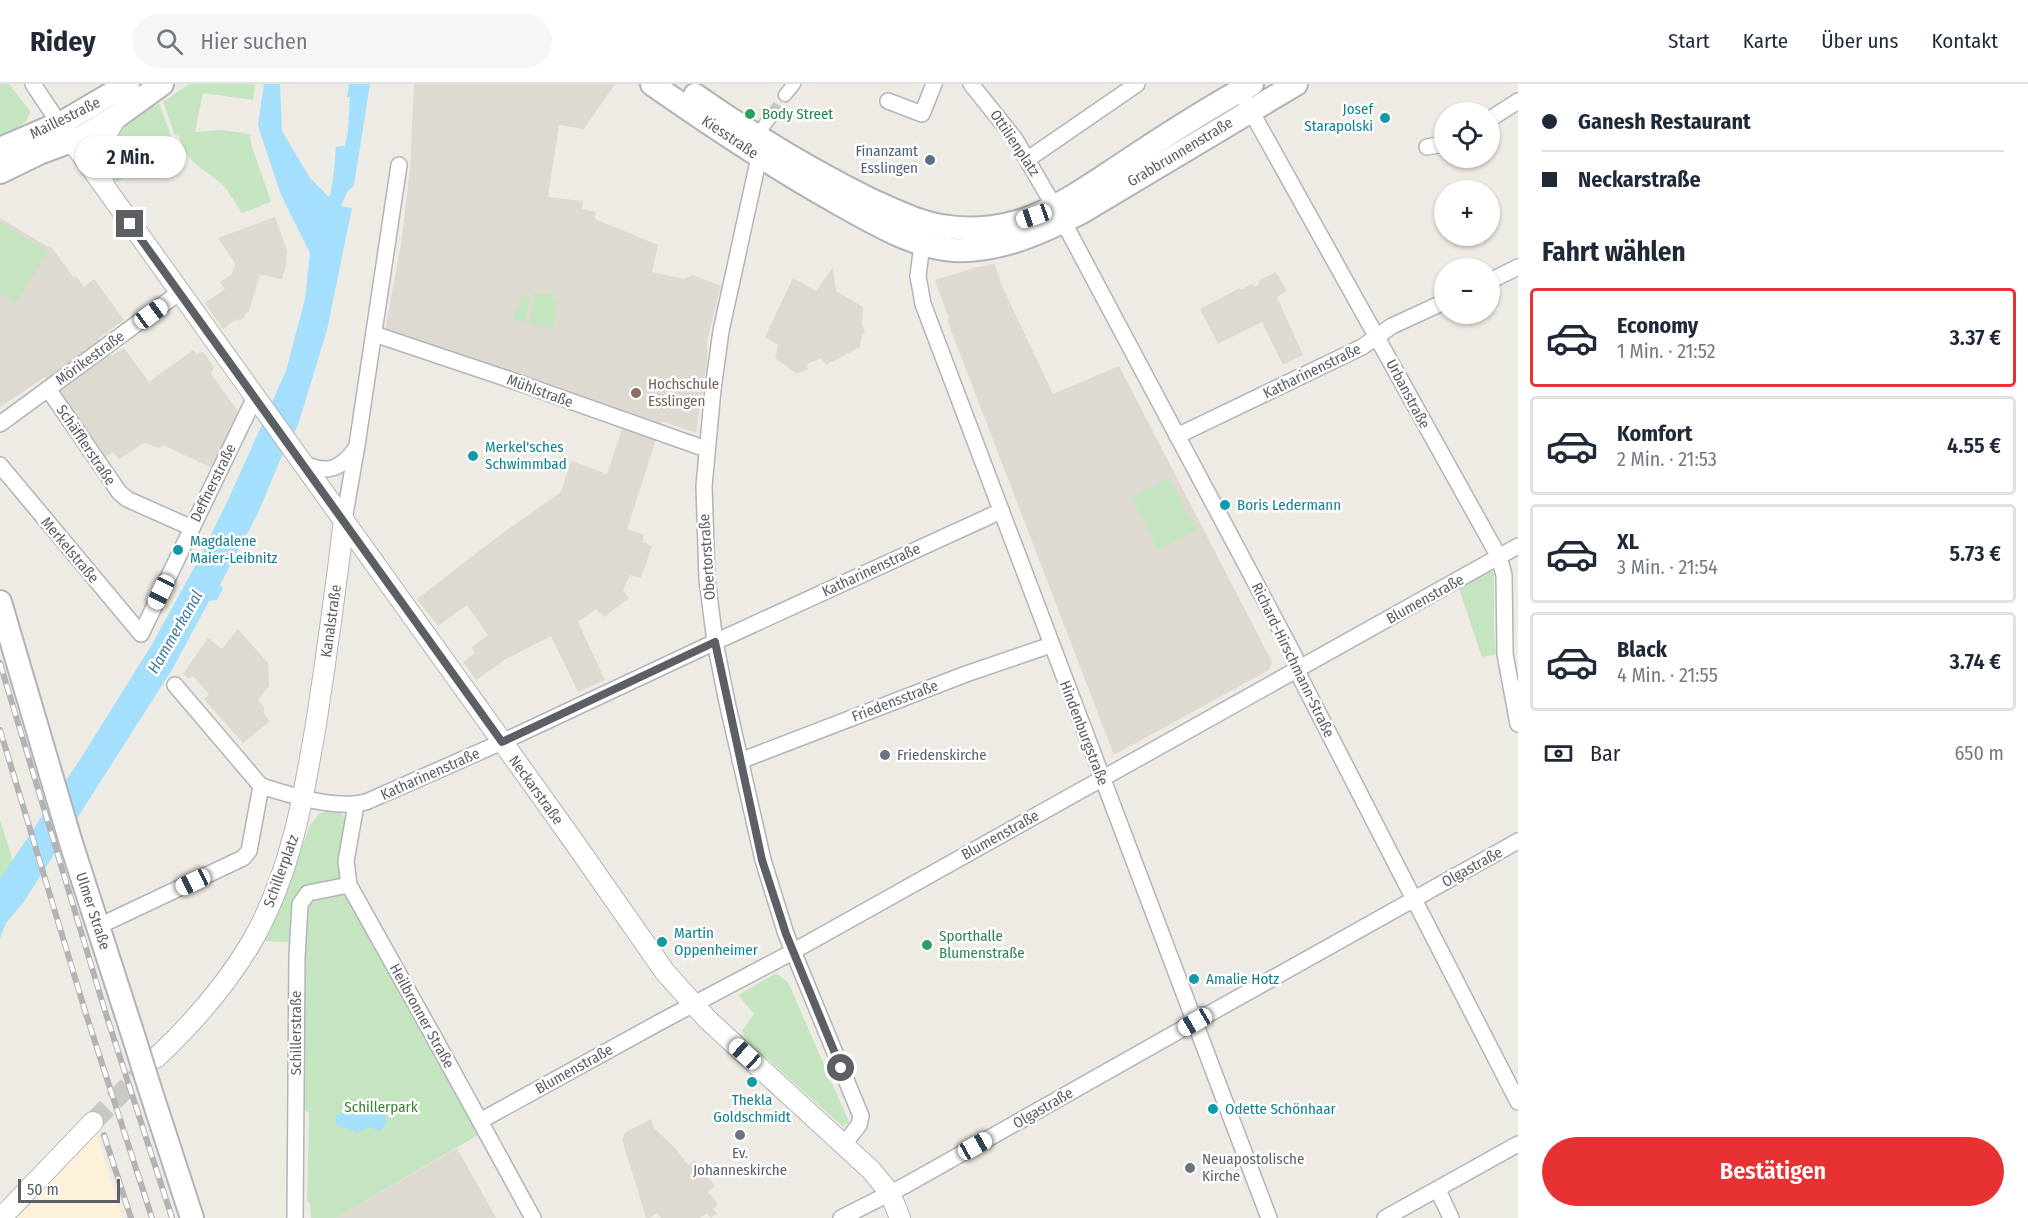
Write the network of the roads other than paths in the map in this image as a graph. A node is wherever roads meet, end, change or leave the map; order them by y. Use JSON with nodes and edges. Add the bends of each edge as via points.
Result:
{"nodes":[{"id":1,"x":33,"y":84,"type":"edge"},
{"id":2,"x":128,"y":84,"type":"edge"},
{"id":3,"x":162,"y":84,"type":"edge"},
{"id":4,"x":652,"y":84,"type":"edge"},
{"id":5,"x":679,"y":84,"type":"edge"},
{"id":6,"x":794,"y":84,"type":"edge"},
{"id":7,"x":934,"y":84,"type":"edge"},
{"id":8,"x":971,"y":84,"type":"edge"},
{"id":9,"x":1137,"y":84,"type":"edge"},
{"id":10,"x":1296,"y":84,"type":"edge"},
{"id":11,"x":1118,"y":89,"type":"edge"},
{"id":12,"x":1245,"y":92,"type":"edge"},
{"id":13,"x":785,"y":95,"type":"tunnel mouth"},
{"id":14,"x":888,"y":101,"type":"dead end"},
{"id":15,"x":1518,"y":101,"type":"edge"},
{"id":16,"x":1500,"y":113,"type":"edge"},
{"id":17,"x":119,"y":115,"type":"junction"},
{"id":18,"x":772,"y":115,"type":"tunnel mouth"},
{"id":19,"x":65,"y":132,"type":"junction"},
{"id":20,"x":758,"y":146,"type":"junction"},
{"id":21,"x":1434,"y":146,"type":"edge"},
{"id":22,"x":1427,"y":147,"type":"dead end"},
{"id":23,"x":0,"y":149,"type":"edge"},
{"id":24,"x":1028,"y":159,"type":"junction"},
{"id":25,"x":399,"y":165,"type":"dead end"},
{"id":26,"x":0,"y":172,"type":"edge"},
{"id":27,"x":106,"y":190,"type":"junction"},
{"id":28,"x":1063,"y":208,"type":"junction"},
{"id":29,"x":903,"y":214,"type":"junction"},
{"id":30,"x":947,"y":227,"type":"junction"},
{"id":31,"x":922,"y":244,"type":"junction"},
{"id":32,"x":1518,"y":267,"type":"edge"},
{"id":33,"x":1500,"y":276,"type":"edge"},
{"id":34,"x":180,"y":292,"type":"junction"},
{"id":35,"x":1434,"y":307,"type":"edge"},
{"id":36,"x":374,"y":334,"type":"junction"},
{"id":37,"x":1377,"y":336,"type":"junction"},
{"id":38,"x":48,"y":388,"type":"junction"},
{"id":39,"x":256,"y":399,"type":"junction"},
{"id":40,"x":0,"y":424,"type":"edge"},
{"id":41,"x":1177,"y":436,"type":"junction"},
{"id":42,"x":357,"y":445,"type":"junction"},
{"id":43,"x":706,"y":449,"type":"junction"},
{"id":44,"x":297,"y":456,"type":"junction"},
{"id":45,"x":0,"y":465,"type":"edge"},
{"id":46,"x":1000,"y":511,"type":"junction"},
{"id":47,"x":344,"y":520,"type":"junction"},
{"id":48,"x":192,"y":528,"type":"junction"},
{"id":49,"x":1518,"y":546,"type":"edge"},
{"id":50,"x":1499,"y":557,"type":"junction"},
{"id":51,"x":0,"y":602,"type":"edge"},
{"id":52,"x":141,"y":634,"type":"joint"},
{"id":53,"x":715,"y":642,"type":"junction"},
{"id":54,"x":1051,"y":645,"type":"junction"},
{"id":55,"x":1297,"y":670,"type":"junction"},
{"id":56,"x":175,"y":685,"type":"dead end"},
{"id":57,"x":1518,"y":724,"type":"edge"},
{"id":58,"x":502,"y":742,"type":"junction"},
{"id":59,"x":740,"y":761,"type":"junction"},
{"id":60,"x":1102,"y":779,"type":"junction"},
{"id":61,"x":261,"y":786,"type":"junction"},
{"id":62,"x":304,"y":798,"type":"junction"},
{"id":63,"x":356,"y":805,"type":"junction"},
{"id":64,"x":1518,"y":841,"type":"edge"},
{"id":65,"x":349,"y":885,"type":"junction"},
{"id":66,"x":1413,"y":899,"type":"junction"},
{"id":67,"x":99,"y":926,"type":"junction"},
{"id":68,"x":794,"y":952,"type":"junction"},
{"id":69,"x":694,"y":1006,"type":"junction"},
{"id":70,"x":1197,"y":1016,"type":"junction"},
{"id":71,"x":1180,"y":1031,"type":"junction"},
{"id":72,"x":1201,"y":1038,"type":"junction"},
{"id":73,"x":156,"y":1058,"type":"tunnel mouth"},
{"id":74,"x":1518,"y":1102,"type":"edge"},
{"id":75,"x":480,"y":1121,"type":"junction"},
{"id":76,"x":93,"y":1122,"type":"tunnel mouth"},
{"id":77,"x":844,"y":1144,"type":"junction"},
{"id":78,"x":1518,"y":1144,"type":"edge"},
{"id":79,"x":1438,"y":1190,"type":"junction"},
{"id":80,"x":890,"y":1193,"type":"junction"},
{"id":81,"x":3,"y":1211,"type":"edge"},
{"id":82,"x":192,"y":1218,"type":"edge"},
{"id":83,"x":295,"y":1218,"type":"edge"},
{"id":84,"x":532,"y":1218,"type":"edge"},
{"id":85,"x":841,"y":1218,"type":"edge"},
{"id":86,"x":900,"y":1218,"type":"edge"},
{"id":87,"x":1269,"y":1218,"type":"edge"},
{"id":88,"x":1385,"y":1218,"type":"edge"},
{"id":89,"x":1451,"y":1218,"type":"edge"}],
"edges":[{"from":1,"to":19,"type":"street","name":"Neckarstraße"},
{"from":2,"to":19,"type":"main road","name":"Maillestraße"},
{"from":3,"to":17,"type":"main road","name":"Maillestraße"},
{"from":4,"to":20,"type":"main road","name":"Kiesstraße"},
{"from":5,"to":20,"type":"main road","name":"Kiesstraße"},
{"from":6,"to":13,"type":"street"},
{"from":7,"to":14,"type":"street","via":[[922,114]]},
{"from":8,"to":24,"type":"street","name":"Ottilienplatz"},
{"from":9,"to":11,"type":"street"},
{"from":10,"to":12,"type":"main road","name":"Grabbrunnenstraße"},
{"from":11,"to":24,"type":"street"},
{"from":12,"to":28,"type":"main road","name":"Grabbrunnenstraße"},
{"from":12,"to":37,"type":"street","name":"Urbanstraße"},
{"from":15,"to":16,"type":"street"},
{"from":17,"to":19,"type":"main road","name":"Maillestraße"},
{"from":17,"to":27,"type":"street","via":[[102,146],[100,165]]},
{"from":18,"to":20,"type":"street"},
{"from":19,"to":23,"type":"main road","name":"Maillestraße","via":[[36,132]]},
{"from":19,"to":26,"type":"main road","name":"Maillestraße","via":[[39,153]]},
{"from":19,"to":27,"type":"street","name":"Neckarstraße"},
{"from":20,"to":29,"type":"main road","name":"Kiesstraße","via":[[795,159]]},
{"from":20,"to":31,"type":"main road","name":"Kiesstraße","via":[[810,187]]},
{"from":20,"to":43,"type":"street","name":"Obertorstraße","via":[[721,330]]},
{"from":21,"to":22,"type":"street"},
{"from":24,"to":28,"type":"street","name":"Ottilienplatz"},
{"from":25,"to":36,"type":"street","name":"Kanalstraße"},
{"from":27,"to":34,"type":"street","name":"Neckarstraße"},
{"from":28,"to":30,"type":"main road","name":"Kiesstraße","via":[[990,227]]},
{"from":28,"to":31,"type":"main road","name":"Kiesstraße","via":[[1024,238],[985,248],[951,250]]},
{"from":28,"to":41,"type":"street","name":"Richard-Hirschmann-Straße"},
{"from":29,"to":30,"type":"main road","name":"Kiesstraße"},
{"from":29,"to":31,"type":"main road","via":[[916,226]]},
{"from":30,"to":31,"type":"main road","via":[[930,233]]},
{"from":31,"to":46,"type":"street","name":"Hindenburgstraße","via":[[918,276],[923,304]]},
{"from":32,"to":33,"type":"street"},
{"from":34,"to":38,"type":"street","name":"Mörikestraße"},
{"from":34,"to":39,"type":"street","name":"Neckarstraße"},
{"from":35,"to":37,"type":"street","name":"Katharinenstraße"},
{"from":36,"to":42,"type":"street","name":"Kanalstraße"},
{"from":36,"to":43,"type":"street","name":"Mühlstraße"},
{"from":37,"to":41,"type":"street","name":"Katharinenstraße","via":[[1362,347]]},
{"from":37,"to":50,"type":"street","name":"Urbanstraße"},
{"from":38,"to":40,"type":"street","name":"Mörikestraße"},
{"from":38,"to":48,"type":"street","name":"Schäfflerstraße","via":[[119,492]]},
{"from":39,"to":44,"type":"street","name":"Neckarstraße"},
{"from":39,"to":48,"type":"street","name":"Deffnerstraße"},
{"from":41,"to":55,"type":"street","name":"Richard-Hirschmann-Straße","via":[[1295,657]]},
{"from":42,"to":44,"type":"street","via":[[350,457],[335,468],[320,469]]},
{"from":42,"to":47,"type":"street","name":"Kanalstraße"},
{"from":43,"to":53,"type":"street","name":"Obertorstraße","via":[[706,579]]},
{"from":44,"to":47,"type":"street","name":"Neckarstraße"},
{"from":45,"to":52,"type":"street","name":"Merkelstraße"},
{"from":46,"to":53,"type":"street","name":"Katharinenstraße"},
{"from":46,"to":54,"type":"street","name":"Hindenburgstraße"},
{"from":47,"to":58,"type":"street","name":"Neckarstraße"},
{"from":47,"to":62,"type":"street","name":"Kanalstraße"},
{"from":48,"to":52,"type":"street","name":"Deffnerstraße"},
{"from":49,"to":50,"type":"street","name":"Blumenstraße"},
{"from":50,"to":55,"type":"street","name":"Blumenstraße"},
{"from":50,"to":57,"type":"street","name":"Urbanstraße","via":[[1504,575],[1505,654]]},
{"from":51,"to":67,"type":"main road","name":"Ulmer Straße"},
{"from":53,"to":58,"type":"street","name":"Katharinenstraße"},
{"from":53,"to":59,"type":"street","name":"Obertorstraße"},
{"from":54,"to":59,"type":"street","name":"Friedensstraße"},
{"from":54,"to":60,"type":"street","name":"Hindenburgstraße"},
{"from":55,"to":60,"type":"street","name":"Blumenstraße"},
{"from":55,"to":66,"type":"street","name":"Richard-Hirschmann-Straße"},
{"from":56,"to":61,"type":"street"},
{"from":58,"to":63,"type":"street","name":"Katharinenstraße"},
{"from":58,"to":69,"type":"street","name":"Neckarstraße","via":[[665,972]]},
{"from":59,"to":68,"type":"street","name":"Obertorstraße","via":[[762,860]]},
{"from":60,"to":68,"type":"street","name":"Blumenstraße"},
{"from":60,"to":70,"type":"street","name":"Hindenburgstraße"},
{"from":61,"to":62,"type":"street","name":"Katharinenstraße"},
{"from":61,"to":67,"type":"street","via":[[249,851],[243,858]]},
{"from":62,"to":63,"type":"street","name":"Katharinenstraße"},
{"from":62,"to":73,"type":"street","name":"Schillerplatz","via":[[279,882],[251,942],[218,989]]},
{"from":63,"to":65,"type":"street","name":"Heilbronner Straße","via":[[346,861]]},
{"from":64,"to":66,"type":"street","name":"Olgastraße"},
{"from":65,"to":75,"type":"street","name":"Heilbronner Straße"},
{"from":65,"to":83,"type":"street","name":"Schillerstraße","via":[[315,890],[300,904]]},
{"from":66,"to":70,"type":"street","name":"Olgastraße"},
{"from":66,"to":74,"type":"street","name":"Richard-Hirschmann-Straße"},
{"from":67,"to":82,"type":"main road","name":"Ulmer Straße","bridge":true},
{"from":68,"to":69,"type":"street","name":"Blumenstraße"},
{"from":68,"to":77,"type":"street","name":"Obertorstraße","via":[[861,1116]]},
{"from":69,"to":75,"type":"street","name":"Blumenstraße"},
{"from":69,"to":77,"type":"street","name":"Neckarstraße"},
{"from":70,"to":71,"type":"street","name":"Olgastraße"},
{"from":70,"to":72,"type":"street","name":"Hindenburgstraße"},
{"from":71,"to":72,"type":"street","via":[[1193,1030]]},
{"from":71,"to":80,"type":"street","name":"Olgastraße"},
{"from":72,"to":87,"type":"street","name":"Hindenburgstraße"},
{"from":75,"to":84,"type":"street","name":"Heilbronner Straße"},
{"from":76,"to":81,"type":"street"},
{"from":77,"to":80,"type":"street","name":"Neckarstraße"},
{"from":78,"to":79,"type":"street"},
{"from":79,"to":88,"type":"street"},
{"from":79,"to":89,"type":"street"},
{"from":80,"to":85,"type":"street","name":"Olgastraße"},
{"from":80,"to":86,"type":"street","name":"Neckarstraße"}]}
